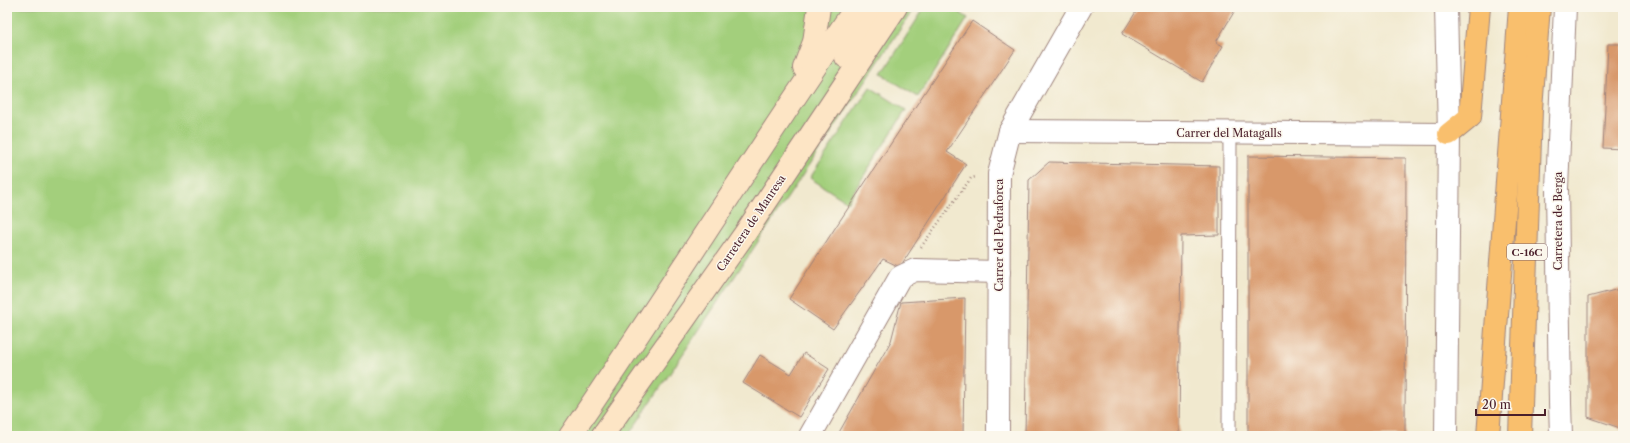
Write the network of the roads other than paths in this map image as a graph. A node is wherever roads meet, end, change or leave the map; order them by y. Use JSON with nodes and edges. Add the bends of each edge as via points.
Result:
{"nodes":[{"id":1,"x":819,"y":7,"type":"edge"},
{"id":2,"x":856,"y":7,"type":"edge"},
{"id":3,"x":876,"y":7,"type":"edge"},
{"id":4,"x":896,"y":7,"type":"edge"},
{"id":5,"x":1081,"y":7,"type":"edge"},
{"id":6,"x":1446,"y":7,"type":"edge"},
{"id":7,"x":1479,"y":7,"type":"edge"},
{"id":8,"x":1505,"y":7,"type":"edge"},
{"id":9,"x":1520,"y":7,"type":"edge"},
{"id":10,"x":1539,"y":7,"type":"edge"},
{"id":11,"x":1565,"y":7,"type":"edge"},
{"id":12,"x":790,"y":103,"type":"junction"},
{"id":13,"x":1010,"y":131,"type":"junction"},
{"id":14,"x":1230,"y":133,"type":"junction"},
{"id":15,"x":1449,"y":134,"type":"junction"},
{"id":16,"x":786,"y":171,"type":"junction"},
{"id":17,"x":1505,"y":209,"type":"junction"},
{"id":18,"x":1000,"y":272,"type":"junction"},
{"id":19,"x":1522,"y":395,"type":"junction"},
{"id":20,"x":570,"y":436,"type":"edge"},
{"id":21,"x":602,"y":436,"type":"edge"},
{"id":22,"x":810,"y":436,"type":"edge"},
{"id":23,"x":998,"y":436,"type":"edge"},
{"id":24,"x":1229,"y":436,"type":"edge"},
{"id":25,"x":1446,"y":436,"type":"edge"},
{"id":26,"x":1488,"y":436,"type":"edge"},
{"id":27,"x":1520,"y":436,"type":"edge"},
{"id":28,"x":1527,"y":436,"type":"edge"},
{"id":29,"x":1561,"y":436,"type":"edge"}],
"edges":[{"from":1,"to":12,"type":"main road","via":[[814,42]]},
{"from":2,"to":12,"type":"main road"},
{"from":3,"to":16,"type":"main road","via":[[812,114]]},
{"from":4,"to":16,"type":"main road","name":"Carretera de Manresa"},
{"from":5,"to":13,"type":"street","name":"Carrer del Pedraforca"},
{"from":6,"to":15,"type":"street"},
{"from":7,"to":15,"type":"main road","via":[[1470,117]]},
{"from":8,"to":17,"type":"main road","via":[[1499,101]]},
{"from":9,"to":17,"type":"main road","number":"C-16C"},
{"from":10,"to":19,"type":"main road","number":"C-16C","via":[[1532,109]]},
{"from":11,"to":29,"type":"street","name":"Carretera de Berga","via":[[1557,188]]},
{"from":12,"to":20,"type":"main road"},
{"from":13,"to":14,"type":"street","name":"Carrer del Matagalls"},
{"from":13,"to":18,"type":"street","name":"Carrer del Pedraforca","via":[[999,174]]},
{"from":14,"to":15,"type":"street","name":"Carrer del Matagalls"},
{"from":14,"to":24,"type":"lane"},
{"from":15,"to":25,"type":"street"},
{"from":16,"to":21,"type":"main road","name":"Carretera de Manresa"},
{"from":17,"to":26,"type":"main road","number":"C-16C"},
{"from":18,"to":22,"type":"street","via":[[914,270],[900,277]]},
{"from":18,"to":23,"type":"street","name":"Carrer del Pedraforca"},
{"from":19,"to":27,"type":"main road","number":"C-16C"},
{"from":19,"to":28,"type":"main road"}]}
